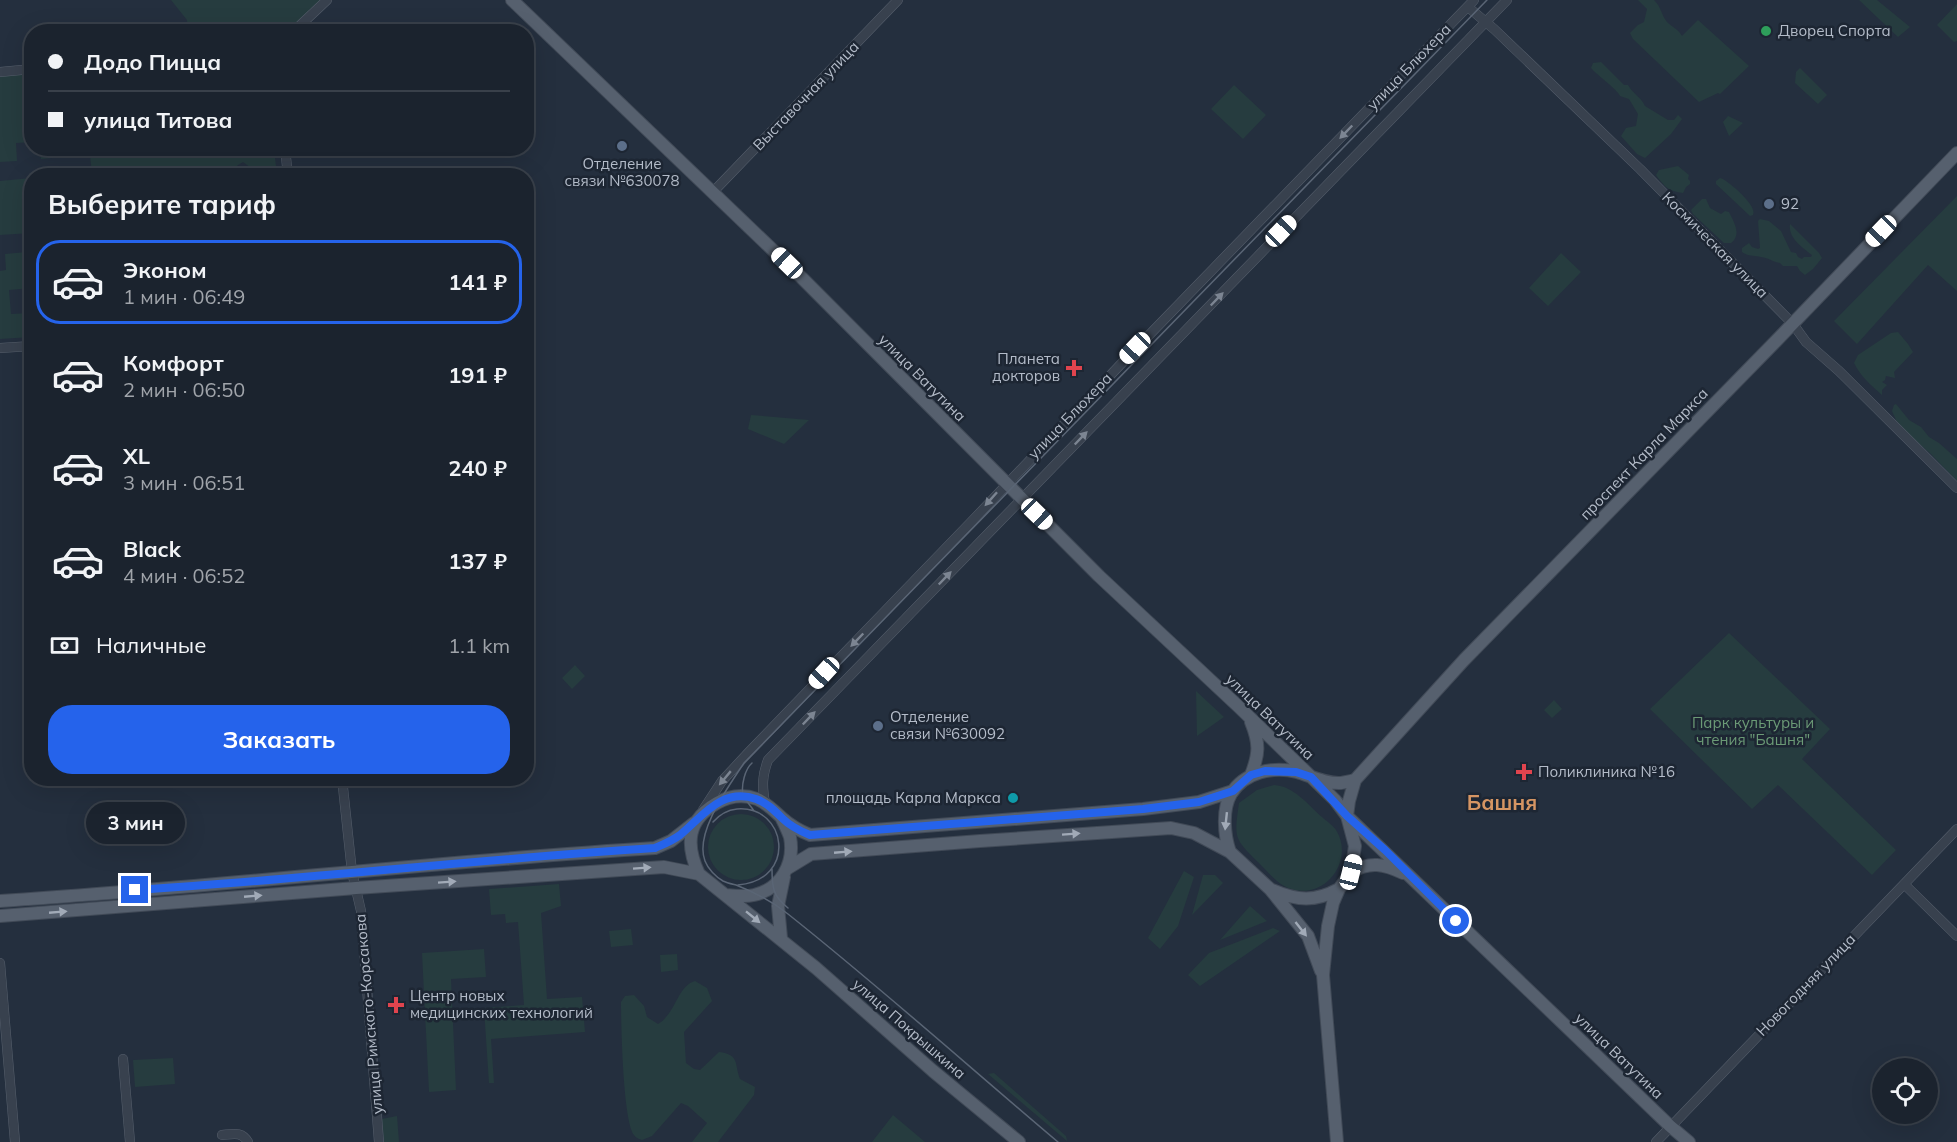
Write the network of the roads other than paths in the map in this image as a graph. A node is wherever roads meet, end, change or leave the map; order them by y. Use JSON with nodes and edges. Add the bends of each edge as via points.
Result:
{"nodes":[{"id":1,"x":327,"y":0,"type":"edge"},
{"id":2,"x":512,"y":0,"type":"edge"},
{"id":3,"x":898,"y":0,"type":"edge"},
{"id":4,"x":1507,"y":0,"type":"edge"},
{"id":5,"x":1471,"y":4,"type":"edge"},
{"id":6,"x":1486,"y":22,"type":"junction"},
{"id":7,"x":302,"y":24,"type":"edge"},
{"id":8,"x":24,"y":70,"type":"edge"},
{"id":9,"x":0,"y":72,"type":"edge"},
{"id":10,"x":1957,"y":153,"type":"edge"},
{"id":11,"x":713,"y":192,"type":"junction"},
{"id":12,"x":1793,"y":324,"type":"junction"},
{"id":13,"x":24,"y":346,"type":"edge"},
{"id":14,"x":0,"y":348,"type":"edge"},
{"id":15,"x":1006,"y":484,"type":"junction"},
{"id":16,"x":1957,"y":489,"type":"edge"},
{"id":17,"x":1022,"y":499,"type":"junction"},
{"id":18,"x":1246,"y":713,"type":"junction"},
{"id":19,"x":1251,"y":775,"type":"junction"},
{"id":20,"x":1311,"y":777,"type":"junction"},
{"id":21,"x":1355,"y":780,"type":"junction"},
{"id":22,"x":343,"y":786,"type":"edge"},
{"id":23,"x":1233,"y":791,"type":"junction"},
{"id":24,"x":765,"y":803,"type":"junction"},
{"id":25,"x":1347,"y":816,"type":"junction"},
{"id":26,"x":698,"y":818,"type":"junction"},
{"id":27,"x":782,"y":818,"type":"junction"},
{"id":28,"x":1957,"y":829,"type":"edge"},
{"id":29,"x":1230,"y":852,"type":"junction"},
{"id":30,"x":352,"y":872,"type":"junction"},
{"id":31,"x":786,"y":872,"type":"junction"},
{"id":32,"x":1351,"y":872,"type":"junction"},
{"id":33,"x":699,"y":874,"type":"junction"},
{"id":34,"x":1411,"y":877,"type":"junction"},
{"id":35,"x":1904,"y":884,"type":"junction"},
{"id":36,"x":356,"y":888,"type":"junction"},
{"id":37,"x":1339,"y":888,"type":"junction"},
{"id":38,"x":1270,"y":889,"type":"junction"},
{"id":39,"x":726,"y":895,"type":"junction"},
{"id":40,"x":0,"y":901,"type":"edge"},
{"id":41,"x":0,"y":916,"type":"edge"},
{"id":42,"x":1957,"y":936,"type":"edge"},
{"id":43,"x":780,"y":938,"type":"junction"},
{"id":44,"x":0,"y":963,"type":"edge"},
{"id":45,"x":1323,"y":975,"type":"junction"},
{"id":46,"x":123,"y":1059,"type":"dead end"},
{"id":47,"x":1670,"y":1126,"type":"junction"},
{"id":48,"x":222,"y":1135,"type":"dead end"},
{"id":49,"x":15,"y":1142,"type":"edge"},
{"id":50,"x":130,"y":1142,"type":"edge"},
{"id":51,"x":248,"y":1142,"type":"edge"},
{"id":52,"x":380,"y":1142,"type":"edge"},
{"id":53,"x":1018,"y":1142,"type":"edge"},
{"id":54,"x":1337,"y":1142,"type":"edge"},
{"id":55,"x":1656,"y":1142,"type":"edge"},
{"id":56,"x":1689,"y":1142,"type":"edge"}],
"edges":[{"from":1,"to":7,"type":"street"},
{"from":2,"to":11,"type":"main road","name":"улица Ватутина"},
{"from":3,"to":11,"type":"street","name":"Выставочная улица"},
{"from":4,"to":6,"type":"street","name":"улица Блюхера"},
{"from":5,"to":6,"type":"street","name":"Космическая улица"},
{"from":5,"to":15,"type":"street","name":"улица Блюхера","one_way":true},
{"from":6,"to":12,"type":"street","name":"Космическая улица","via":[[1640,169]]},
{"from":17,"to":6,"type":"street","name":"улица Блюхера","one_way":true},
{"from":8,"to":9,"type":"street"},
{"from":10,"to":12,"type":"main road","name":"проспект Карла Маркса"},
{"from":11,"to":15,"type":"main road","name":"улица Ватутина"},
{"from":12,"to":16,"type":"street","name":"Космическая улица","via":[[1806,342]]},
{"from":12,"to":21,"type":"main road","name":"проспект Карла Маркса","via":[[1464,660]]},
{"from":13,"to":14,"type":"street"},
{"from":15,"to":17,"type":"main road","name":"улица Ватутина"},
{"from":15,"to":26,"type":"street","name":"улица Блюхера","one_way":true,"via":[[722,781]]},
{"from":17,"to":18,"type":"main road","name":"улица Ватутина"},
{"from":24,"to":17,"type":"street","name":"улица Блюхера","one_way":true,"via":[[762,786],[768,760]]},
{"from":18,"to":19,"type":"main road","via":[[1258,744]]},
{"from":18,"to":20,"type":"main road","name":"улица Ватутина"},
{"from":19,"to":20,"type":"main road","via":[[1280,770]]},
{"from":19,"to":23,"type":"main road"},
{"from":20,"to":21,"type":"main road","via":[[1341,783]]},
{"from":20,"to":25,"type":"main road"},
{"from":21,"to":25,"type":"main road"},
{"from":22,"to":30,"type":"street","name":"улица Римского-Корсакова"},
{"from":23,"to":27,"type":"main road","via":[[1199,802],[1143,809],[810,835]]},
{"from":23,"to":29,"type":"main road","one_way":true,"via":[[1227,801],[1224,828]]},
{"from":24,"to":26,"type":"main road","via":[[732,797]]},
{"from":24,"to":27,"type":"main road"},
{"from":25,"to":32,"type":"main road","via":[[1355,846]]},
{"from":25,"to":34,"type":"main road","name":"улица Ватутина"},
{"from":26,"to":30,"type":"main road","via":[[671,841],[655,848]]},
{"from":26,"to":33,"type":"main road","via":[[692,831],[691,852]]},
{"from":27,"to":31,"type":"main road","via":[[790,837]]},
{"from":28,"to":35,"type":"street","name":"Новогодняя улица"},
{"from":31,"to":29,"type":"main road","one_way":true,"via":[[812,854],[1171,828],[1194,833]]},
{"from":29,"to":38,"type":"main road"},
{"from":30,"to":36,"type":"street","name":"улица Римского-Корсакова"},
{"from":30,"to":40,"type":"main road"},
{"from":31,"to":39,"type":"main road","via":[[756,895]]},
{"from":31,"to":43,"type":"main road","via":[[778,906]]},
{"from":32,"to":34,"type":"main road","via":[[1379,864]]},
{"from":32,"to":37,"type":"main road"},
{"from":36,"to":33,"type":"main road","one_way":true,"via":[[664,867]]},
{"from":33,"to":39,"type":"main road"},
{"from":34,"to":47,"type":"main road","name":"улица Ватутина"},
{"from":35,"to":42,"type":"street"},
{"from":35,"to":47,"type":"street","name":"Новогодняя улица"},
{"from":41,"to":36,"type":"main road","one_way":true},
{"from":36,"to":52,"type":"street","name":"улица Римского-Корсакова","via":[[362,911]]},
{"from":37,"to":38,"type":"main road","via":[[1316,899],[1288,897]]},
{"from":37,"to":45,"type":"main road","via":[[1328,926]]},
{"from":38,"to":45,"type":"main road","one_way":true,"via":[[1308,936]]},
{"from":39,"to":43,"type":"main road","name":"улица Покрышкина","one_way":true},
{"from":43,"to":53,"type":"main road","name":"улица Покрышкина"},
{"from":44,"to":49,"type":"street"},
{"from":45,"to":54,"type":"main road"},
{"from":46,"to":50,"type":"street"},
{"from":47,"to":55,"type":"street","name":"Новогодняя улица"},
{"from":47,"to":56,"type":"main road","name":"улица Ватутина"},
{"from":48,"to":51,"type":"street","via":[[242,1134]]}]}
